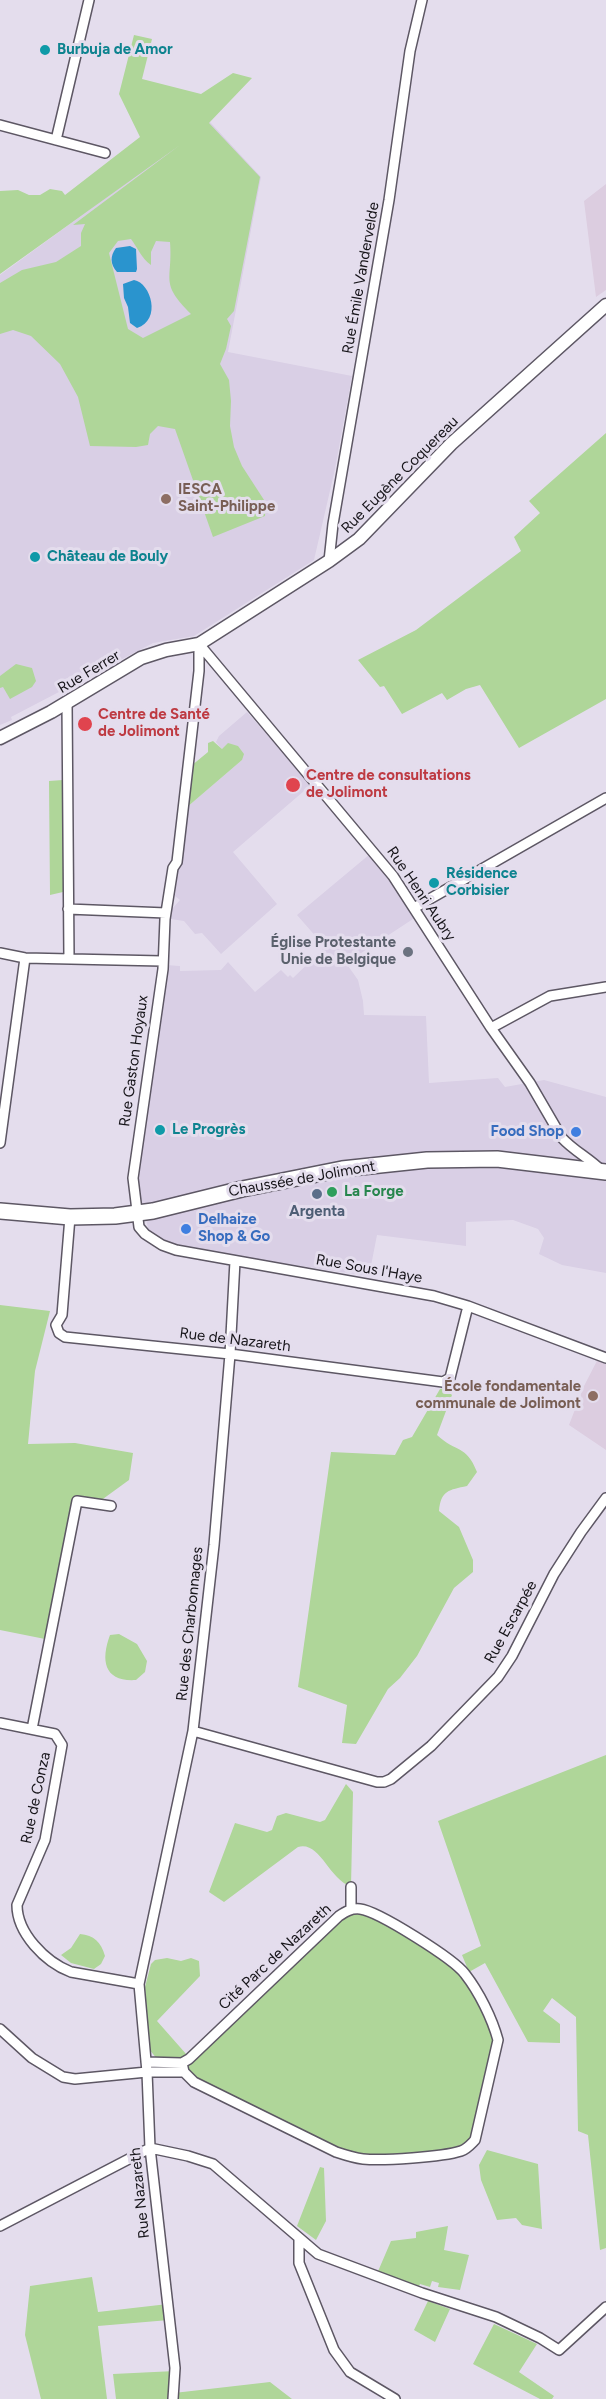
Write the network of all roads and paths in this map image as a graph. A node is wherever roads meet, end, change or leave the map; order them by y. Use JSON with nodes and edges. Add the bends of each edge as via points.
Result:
{"nodes":[{"id":1,"x":89,"y":0,"type":"edge"},
{"id":2,"x":423,"y":0,"type":"edge"},
{"id":3,"x":0,"y":125,"type":"edge"},
{"id":4,"x":56,"y":140,"type":"junction"},
{"id":5,"x":105,"y":153,"type":"dead end"},
{"id":6,"x":606,"y":305,"type":"edge"},
{"id":7,"x":328,"y":561,"type":"junction"},
{"id":8,"x":198,"y":644,"type":"junction"},
{"id":9,"x":67,"y":703,"type":"junction"},
{"id":10,"x":0,"y":738,"type":"edge"},
{"id":11,"x":606,"y":798,"type":"edge"},
{"id":12,"x":414,"y":908,"type":"junction"},
{"id":13,"x":68,"y":909,"type":"junction"},
{"id":14,"x":166,"y":913,"type":"junction"},
{"id":15,"x":0,"y":953,"type":"edge"},
{"id":16,"x":25,"y":958,"type":"junction"},
{"id":17,"x":69,"y":959,"type":"junction"},
{"id":18,"x":162,"y":961,"type":"junction"},
{"id":19,"x":606,"y":987,"type":"edge"},
{"id":20,"x":491,"y":1028,"type":"junction"},
{"id":21,"x":0,"y":1143,"type":"edge"},
{"id":22,"x":604,"y":1171,"type":"edge"},
{"id":23,"x":0,"y":1211,"type":"edge"},
{"id":24,"x":136,"y":1213,"type":"junction"},
{"id":25,"x":70,"y":1217,"type":"junction"},
{"id":26,"x":235,"y":1261,"type":"junction"},
{"id":27,"x":468,"y":1306,"type":"junction"},
{"id":28,"x":230,"y":1354,"type":"junction"},
{"id":29,"x":606,"y":1358,"type":"edge"},
{"id":30,"x":606,"y":1498,"type":"edge"},
{"id":31,"x":66,"y":1499,"type":"dead end"},
{"id":32,"x":77,"y":1501,"type":"junction"},
{"id":33,"x":111,"y":1506,"type":"dead end"},
{"id":34,"x":0,"y":1724,"type":"edge"},
{"id":35,"x":32,"y":1729,"type":"junction"},
{"id":36,"x":193,"y":1731,"type":"junction"},
{"id":37,"x":351,"y":1887,"type":"dead end"},
{"id":38,"x":351,"y":1909,"type":"junction"},
{"id":39,"x":139,"y":1984,"type":"junction"},
{"id":40,"x":0,"y":2029,"type":"edge"},
{"id":41,"x":147,"y":2067,"type":"junction"},
{"id":42,"x":183,"y":2067,"type":"junction"},
{"id":43,"x":150,"y":2148,"type":"junction"},
{"id":44,"x":0,"y":2226,"type":"edge"},
{"id":45,"x":299,"y":2240,"type":"junction"},
{"id":46,"x":606,"y":2307,"type":"edge"},
{"id":47,"x":173,"y":2399,"type":"edge"},
{"id":48,"x":395,"y":2399,"type":"edge"}],
"edges":[{"from":1,"to":4,"type":"street"},
{"from":2,"to":7,"type":"street","name":"Rue Émile Vandervelde","via":[[410,51],[396,159]]},
{"from":3,"to":4,"type":"street"},
{"from":4,"to":5,"type":"street"},
{"from":6,"to":7,"type":"street","name":"Rue Eugène Coquereau","via":[[450,444],[359,539]]},
{"from":7,"to":8,"type":"street","name":"Rue Eugène Coquereau"},
{"from":8,"to":9,"type":"street","name":"Rue Ferrer","via":[[141,658]]},
{"from":8,"to":12,"type":"street","name":"Rue Henri Aubry","via":[[359,833]]},
{"from":8,"to":14,"type":"street","name":"Rue Gaston Hoyaux","via":[[199,671],[177,862]]},
{"from":9,"to":10,"type":"street","name":"Rue Ferrer"},
{"from":9,"to":13,"type":"street"},
{"from":11,"to":12,"type":"street"},
{"from":12,"to":20,"type":"street","name":"Rue Henri Aubry"},
{"from":13,"to":14,"type":"street"},
{"from":13,"to":17,"type":"street"},
{"from":14,"to":18,"type":"street","name":"Rue Gaston Hoyaux"},
{"from":15,"to":16,"type":"street"},
{"from":16,"to":17,"type":"street"},
{"from":16,"to":21,"type":"street"},
{"from":17,"to":18,"type":"street"},
{"from":18,"to":24,"type":"street","name":"Rue Gaston Hoyaux","via":[[133,1178]]},
{"from":19,"to":20,"type":"street","via":[[550,996]]},
{"from":20,"to":22,"type":"street","name":"Rue Henri Aubry","via":[[562,1138]]},
{"from":22,"to":24,"type":"main road","name":"Chaussée de Jolimont","via":[[496,1159],[417,1161],[342,1170]]},
{"from":23,"to":25,"type":"main road","name":"Chaussée de Jolimont"},
{"from":24,"to":25,"type":"main road","name":"Chaussée de Jolimont"},
{"from":24,"to":26,"type":"street","name":"Rue Sous l'Haye","via":[[139,1227],[162,1245]]},
{"from":25,"to":28,"type":"street","name":"Rue de Nazareth","via":[[62,1315],[56,1325],[59,1333],[64,1337]]},
{"from":26,"to":27,"type":"street","name":"Rue Sous l'Haye","via":[[427,1294]]},
{"from":26,"to":28,"type":"street","name":"Rue des Charbonnages"},
{"from":27,"to":28,"type":"street","name":"Rue de Nazareth","via":[[447,1382]]},
{"from":27,"to":29,"type":"street","name":"Rue Sous l'Haye"},
{"from":28,"to":36,"type":"street","name":"Rue des Charbonnages"},
{"from":30,"to":36,"type":"street","name":"Rue Escarpée","via":[[554,1574],[502,1671],[428,1748],[391,1779],[377,1782]]},
{"from":31,"to":32,"type":"street"},
{"from":32,"to":33,"type":"street"},
{"from":32,"to":35,"type":"street"},
{"from":34,"to":35,"type":"street","name":"Rue de Conza"},
{"from":35,"to":39,"type":"street","name":"Rue de Conza","via":[[55,1734],[62,1745],[45,1840],[20,1896],[17,1913],[35,1944],[61,1969]]},
{"from":36,"to":39,"type":"street","name":"Rue des Charbonnages"},
{"from":37,"to":38,"type":"street"},
{"from":38,"to":42,"type":"street","name":"Cité Parc de Nazareth","via":[[339,1916]]},
{"from":38,"to":42,"type":"street","name":"Cité Parc de Nazareth","via":[[371,1912],[455,1963],[494,2027],[497,2052],[475,2140],[470,2145],[462,2151],[372,2160],[347,2156],[194,2082]]},
{"from":39,"to":41,"type":"street","name":"Rue Nazareth"},
{"from":40,"to":41,"type":"street","via":[[32,2058],[63,2077],[75,2079]]},
{"from":41,"to":42,"type":"street"},
{"from":41,"to":43,"type":"street","name":"Rue Nazareth"},
{"from":43,"to":44,"type":"street"},
{"from":43,"to":45,"type":"street","via":[[213,2164]]},
{"from":43,"to":47,"type":"street","name":"Rue Nazareth","via":[[175,2368]]},
{"from":45,"to":46,"type":"street","via":[[318,2254],[496,2317],[560,2350]]},
{"from":45,"to":48,"type":"street","via":[[298,2263],[334,2350],[350,2372]]}]}
